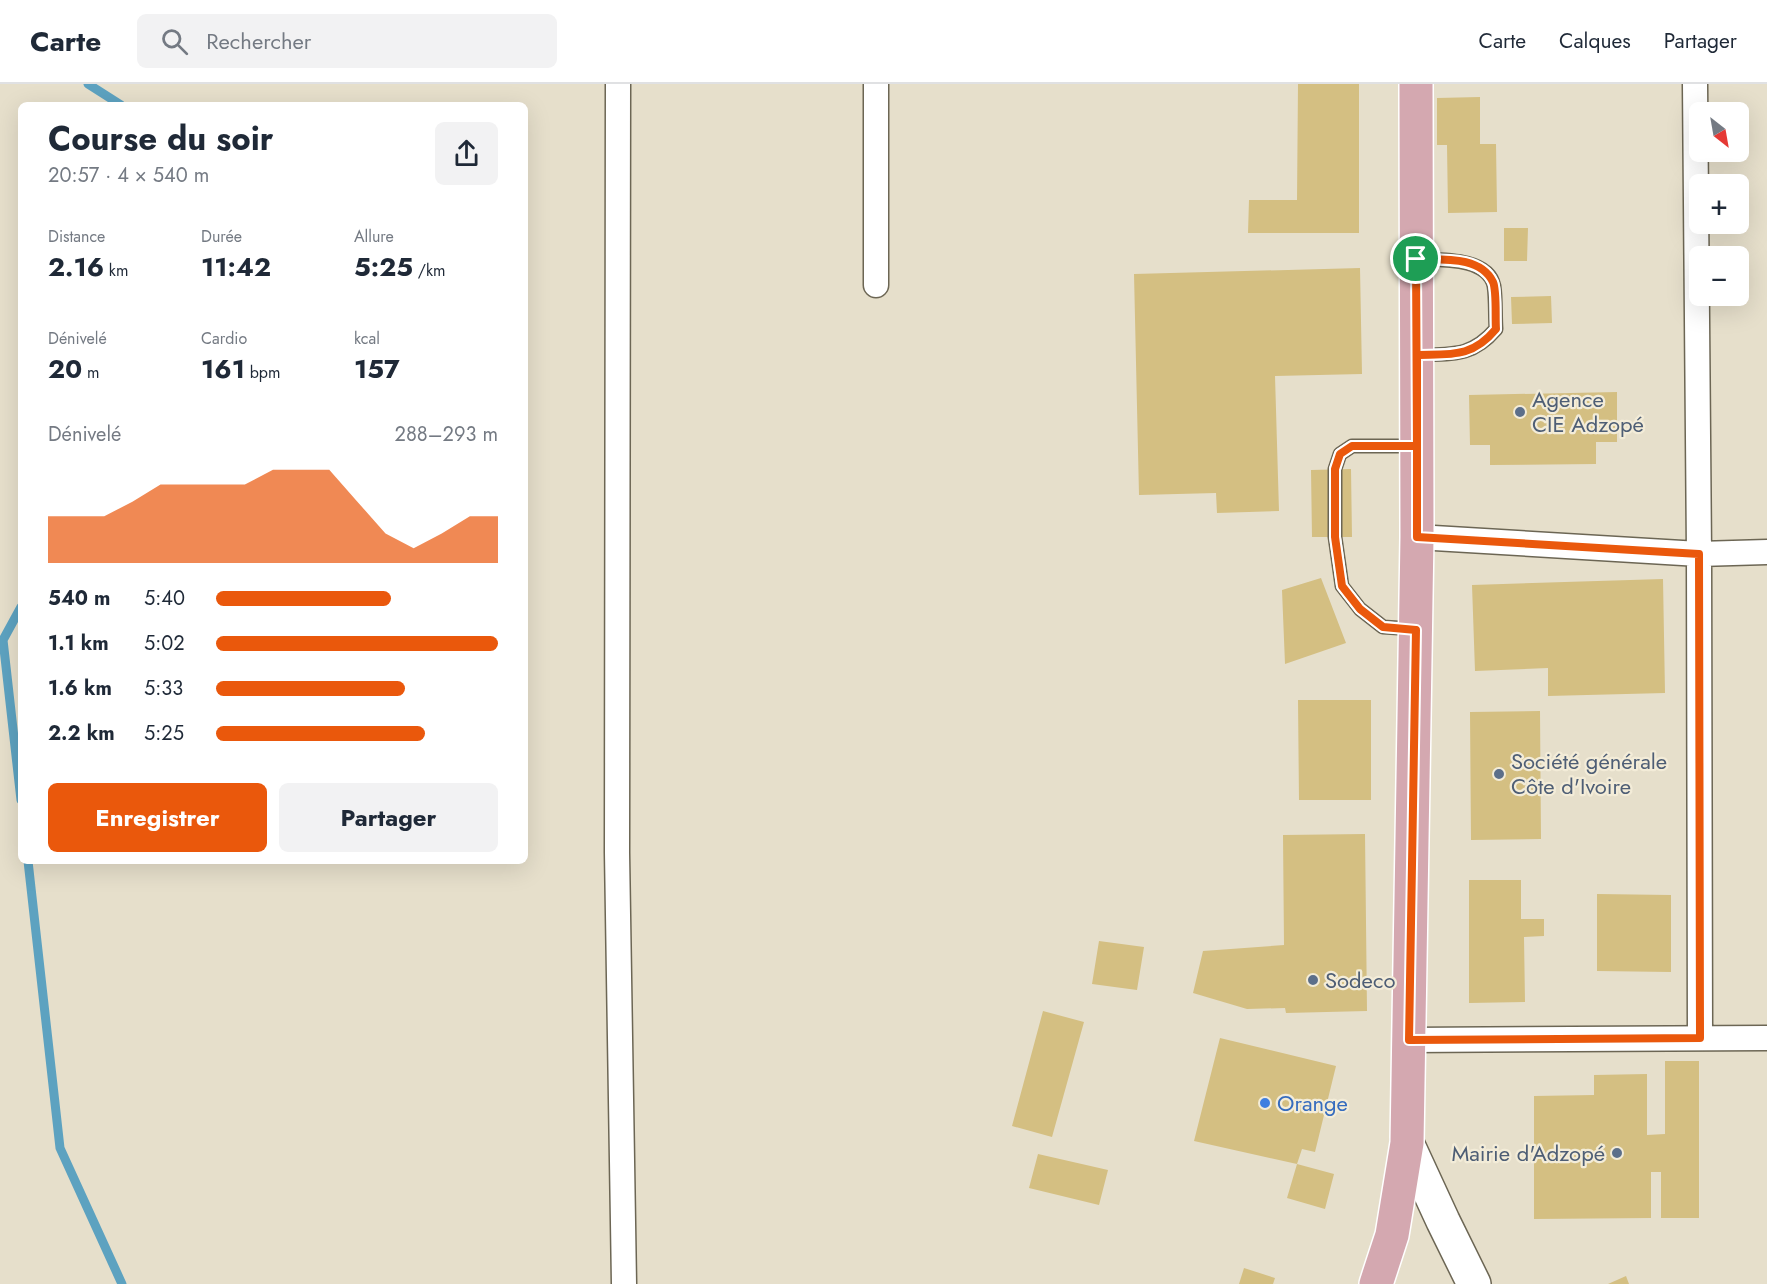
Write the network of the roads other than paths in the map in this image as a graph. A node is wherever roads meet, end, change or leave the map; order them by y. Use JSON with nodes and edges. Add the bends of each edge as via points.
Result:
{"nodes":[{"id":1,"x":618,"y":84,"type":"edge"},
{"id":2,"x":876,"y":84,"type":"edge"},
{"id":3,"x":1416,"y":84,"type":"edge"},
{"id":4,"x":1695,"y":84,"type":"edge"},
{"id":5,"x":1416,"y":259,"type":"junction"},
{"id":6,"x":876,"y":285,"type":"dead end"},
{"id":7,"x":1417,"y":355,"type":"junction"},
{"id":8,"x":1417,"y":446,"type":"junction"},
{"id":9,"x":1417,"y":537,"type":"junction"},
{"id":10,"x":1767,"y":552,"type":"edge"},
{"id":11,"x":1699,"y":554,"type":"junction"},
{"id":12,"x":1416,"y":630,"type":"junction"},
{"id":13,"x":1700,"y":1038,"type":"junction"},
{"id":14,"x":1767,"y":1038,"type":"edge"},
{"id":15,"x":1409,"y":1040,"type":"junction"},
{"id":16,"x":1407,"y":1143,"type":"junction"},
{"id":17,"x":624,"y":1284,"type":"edge"},
{"id":18,"x":1376,"y":1284,"type":"edge"},
{"id":19,"x":1474,"y":1284,"type":"edge"}],
"edges":[{"from":1,"to":17,"type":"street","via":[[617,853]]},
{"from":2,"to":6,"type":"street"},
{"from":3,"to":5,"type":"main road"},
{"from":4,"to":11,"type":"street"},
{"from":5,"to":7,"type":"main road"},
{"from":5,"to":7,"type":"lane","via":[[1462,261],[1482,269],[1494,283],[1496,329],[1471,350]]},
{"from":7,"to":8,"type":"main road"},
{"from":8,"to":9,"type":"main road"},
{"from":8,"to":12,"type":"lane","via":[[1352,446],[1340,454],[1335,469],[1335,537],[1342,586],[1360,609],[1383,627]]},
{"from":9,"to":11,"type":"street"},
{"from":9,"to":12,"type":"main road"},
{"from":10,"to":11,"type":"street"},
{"from":11,"to":13,"type":"street"},
{"from":12,"to":15,"type":"main road"},
{"from":13,"to":14,"type":"street"},
{"from":13,"to":15,"type":"street"},
{"from":15,"to":16,"type":"main road"},
{"from":16,"to":18,"type":"main road","via":[[1392,1235]]},
{"from":16,"to":19,"type":"street"}]}
